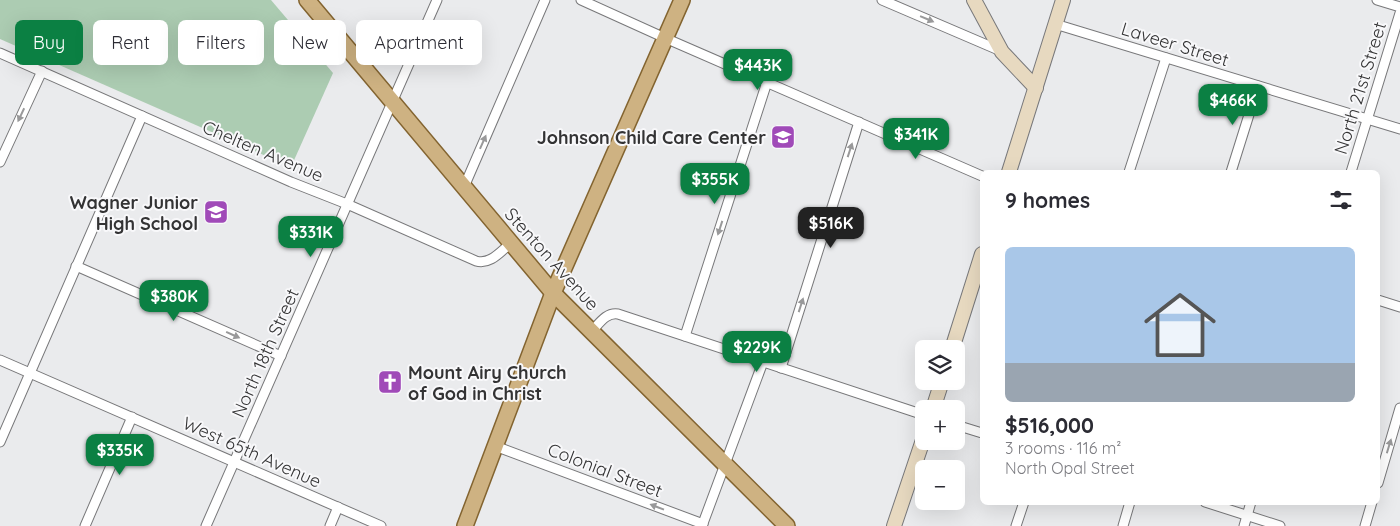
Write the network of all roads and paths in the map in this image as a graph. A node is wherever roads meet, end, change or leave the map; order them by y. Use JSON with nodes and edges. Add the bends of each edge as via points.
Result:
{"nodes":[{"id":1,"x":307,"y":0,"type":"edge"},
{"id":2,"x":437,"y":0,"type":"edge"},
{"id":3,"x":545,"y":0,"type":"edge"},
{"id":4,"x":581,"y":0,"type":"edge"},
{"id":5,"x":682,"y":0,"type":"edge"},
{"id":6,"x":882,"y":0,"type":"edge"},
{"id":7,"x":974,"y":0,"type":"edge"},
{"id":8,"x":1063,"y":0,"type":"edge"},
{"id":9,"x":1377,"y":0,"type":"edge"},
{"id":10,"x":1400,"y":7,"type":"edge"},
{"id":11,"x":1400,"y":13,"type":"edge"},
{"id":12,"x":1055,"y":24,"type":"junction"},
{"id":13,"x":665,"y":38,"type":"junction"},
{"id":14,"x":1002,"y":52,"type":"junction"},
{"id":15,"x":0,"y":53,"type":"edge"},
{"id":16,"x":1166,"y":58,"type":"junction"},
{"id":17,"x":42,"y":71,"type":"junction"},
{"id":18,"x":767,"y":82,"type":"junction"},
{"id":19,"x":1258,"y":86,"type":"junction"},
{"id":20,"x":1036,"y":88,"type":"junction"},
{"id":21,"x":392,"y":102,"type":"junction"},
{"id":22,"x":142,"y":116,"type":"junction"},
{"id":23,"x":1368,"y":119,"type":"junction"},
{"id":24,"x":859,"y":122,"type":"junction"},
{"id":25,"x":1400,"y":129,"type":"edge"},
{"id":26,"x":0,"y":162,"type":"edge"},
{"id":27,"x":1010,"y":170,"type":"edge"},
{"id":28,"x":1130,"y":170,"type":"edge"},
{"id":29,"x":1232,"y":170,"type":"edge"},
{"id":30,"x":1352,"y":170,"type":"edge"},
{"id":31,"x":980,"y":175,"type":"edge"},
{"id":32,"x":464,"y":187,"type":"junction"},
{"id":33,"x":347,"y":204,"type":"junction"},
{"id":34,"x":511,"y":243,"type":"junction"},
{"id":35,"x":980,"y":260,"type":"edge"},
{"id":36,"x":76,"y":266,"type":"junction"},
{"id":37,"x":553,"y":293,"type":"junction"},
{"id":38,"x":1380,"y":301,"type":"edge"},
{"id":39,"x":1400,"y":307,"type":"edge"},
{"id":40,"x":591,"y":332,"type":"junction"},
{"id":41,"x":685,"y":336,"type":"junction"},
{"id":42,"x":955,"y":340,"type":"edge"},
{"id":43,"x":281,"y":356,"type":"junction"},
{"id":44,"x":0,"y":360,"type":"edge"},
{"id":45,"x":763,"y":362,"type":"junction"},
{"id":46,"x":781,"y":368,"type":"junction"},
{"id":47,"x":30,"y":373,"type":"junction"},
{"id":48,"x":1400,"y":408,"type":"edge"},
{"id":49,"x":915,"y":412,"type":"edge"},
{"id":50,"x":132,"y":417,"type":"junction"},
{"id":51,"x":965,"y":428,"type":"edge"},
{"id":52,"x":980,"y":432,"type":"edge"},
{"id":53,"x":0,"y":442,"type":"edge"},
{"id":54,"x":496,"y":446,"type":"junction"},
{"id":55,"x":920,"y":450,"type":"edge"},
{"id":56,"x":234,"y":461,"type":"junction"},
{"id":57,"x":726,"y":465,"type":"junction"},
{"id":58,"x":1380,"y":476,"type":"edge"},
{"id":59,"x":1023,"y":505,"type":"edge"},
{"id":60,"x":1129,"y":505,"type":"edge"},
{"id":61,"x":1214,"y":505,"type":"edge"},
{"id":62,"x":1250,"y":505,"type":"edge"},
{"id":63,"x":1371,"y":505,"type":"edge"},
{"id":64,"x":338,"y":507,"type":"junction"},
{"id":65,"x":1247,"y":516,"type":"junction"},
{"id":66,"x":703,"y":525,"type":"edge"},
{"id":67,"x":85,"y":526,"type":"edge"},
{"id":68,"x":206,"y":526,"type":"edge"},
{"id":69,"x":330,"y":526,"type":"edge"},
{"id":70,"x":381,"y":526,"type":"edge"},
{"id":71,"x":465,"y":526,"type":"edge"},
{"id":72,"x":786,"y":526,"type":"edge"},
{"id":73,"x":894,"y":526,"type":"edge"},
{"id":74,"x":1016,"y":526,"type":"edge"},
{"id":75,"x":1123,"y":526,"type":"edge"},
{"id":76,"x":1244,"y":526,"type":"edge"},
{"id":77,"x":1280,"y":526,"type":"edge"},
{"id":78,"x":1365,"y":526,"type":"edge"}],
"edges":[{"from":1,"to":21,"type":"main road","name":"Stenton Avenue"},
{"from":2,"to":21,"type":"street","name":"North 18th Street"},
{"from":32,"to":3,"type":"street","one_way":true},
{"from":4,"to":13,"type":"street"},
{"from":5,"to":13,"type":"main road"},
{"from":6,"to":14,"type":"street","one_way":true},
{"from":7,"to":14,"type":"street"},
{"from":8,"to":12,"type":"street"},
{"from":9,"to":10,"type":"street"},
{"from":11,"to":23,"type":"street","name":"North 21st Street"},
{"from":12,"to":16,"type":"street","name":"Laveer Street"},
{"from":12,"to":20,"type":"street"},
{"from":13,"to":18,"type":"street"},
{"from":13,"to":37,"type":"main road"},
{"from":14,"to":20,"type":"street"},
{"from":15,"to":17,"type":"street","name":"Chelten Avenue"},
{"from":16,"to":19,"type":"street","name":"Laveer Street"},
{"from":16,"to":28,"type":"street"},
{"from":17,"to":22,"type":"street","name":"Chelten Avenue"},
{"from":17,"to":26,"type":"street","one_way":true},
{"from":18,"to":24,"type":"street"},
{"from":18,"to":41,"type":"street","one_way":true},
{"from":19,"to":23,"type":"street","name":"Laveer Street"},
{"from":19,"to":29,"type":"street"},
{"from":20,"to":27,"type":"street"},
{"from":21,"to":32,"type":"main road","name":"Stenton Avenue"},
{"from":21,"to":33,"type":"street","name":"North 18th Street"},
{"from":22,"to":33,"type":"street","name":"Chelten Avenue"},
{"from":22,"to":36,"type":"street"},
{"from":23,"to":25,"type":"street","name":"Laveer Street"},
{"from":23,"to":30,"type":"street","name":"North 21st Street"},
{"from":24,"to":31,"type":"street"},
{"from":46,"to":24,"type":"street","one_way":true},
{"from":32,"to":34,"type":"main road","name":"Stenton Avenue"},
{"from":33,"to":34,"type":"street","name":"Chelten Avenue","via":[[481,262],[491,260]]},
{"from":33,"to":43,"type":"street","name":"North 18th Street"},
{"from":34,"to":37,"type":"main road","name":"Stenton Avenue"},
{"from":35,"to":42,"type":"street"},
{"from":36,"to":43,"type":"street","one_way":true},
{"from":36,"to":47,"type":"street"},
{"from":37,"to":40,"type":"main road","name":"Stenton Avenue"},
{"from":37,"to":54,"type":"main road"},
{"from":38,"to":39,"type":"street"},
{"from":40,"to":41,"type":"street","via":[[613,313]]},
{"from":40,"to":57,"type":"main road","name":"Stenton Avenue"},
{"from":41,"to":45,"type":"street"},
{"from":43,"to":56,"type":"street","name":"North 18th Street"},
{"from":44,"to":47,"type":"street","name":"West 65th Avenue"},
{"from":45,"to":46,"type":"street"},
{"from":45,"to":57,"type":"street"},
{"from":46,"to":49,"type":"street"},
{"from":47,"to":50,"type":"street","name":"West 65th Avenue"},
{"from":47,"to":53,"type":"street"},
{"from":58,"to":48,"type":"street","one_way":true},
{"from":50,"to":56,"type":"street","name":"West 65th Avenue"},
{"from":50,"to":67,"type":"street"},
{"from":51,"to":52,"type":"street"},
{"from":66,"to":54,"type":"street","name":"Colonial Street","one_way":true},
{"from":54,"to":71,"type":"main road"},
{"from":55,"to":73,"type":"street"},
{"from":56,"to":64,"type":"street","name":"West 65th Avenue"},
{"from":56,"to":68,"type":"street","name":"North 18th Street"},
{"from":57,"to":66,"type":"street"},
{"from":57,"to":72,"type":"main road","name":"Stenton Avenue"},
{"from":59,"to":74,"type":"street"},
{"from":60,"to":75,"type":"street"},
{"from":61,"to":65,"type":"street"},
{"from":62,"to":65,"type":"street"},
{"from":63,"to":78,"type":"street"},
{"from":64,"to":69,"type":"street"},
{"from":64,"to":70,"type":"street","name":"West 65th Avenue"},
{"from":65,"to":76,"type":"street"},
{"from":65,"to":77,"type":"street"}]}
